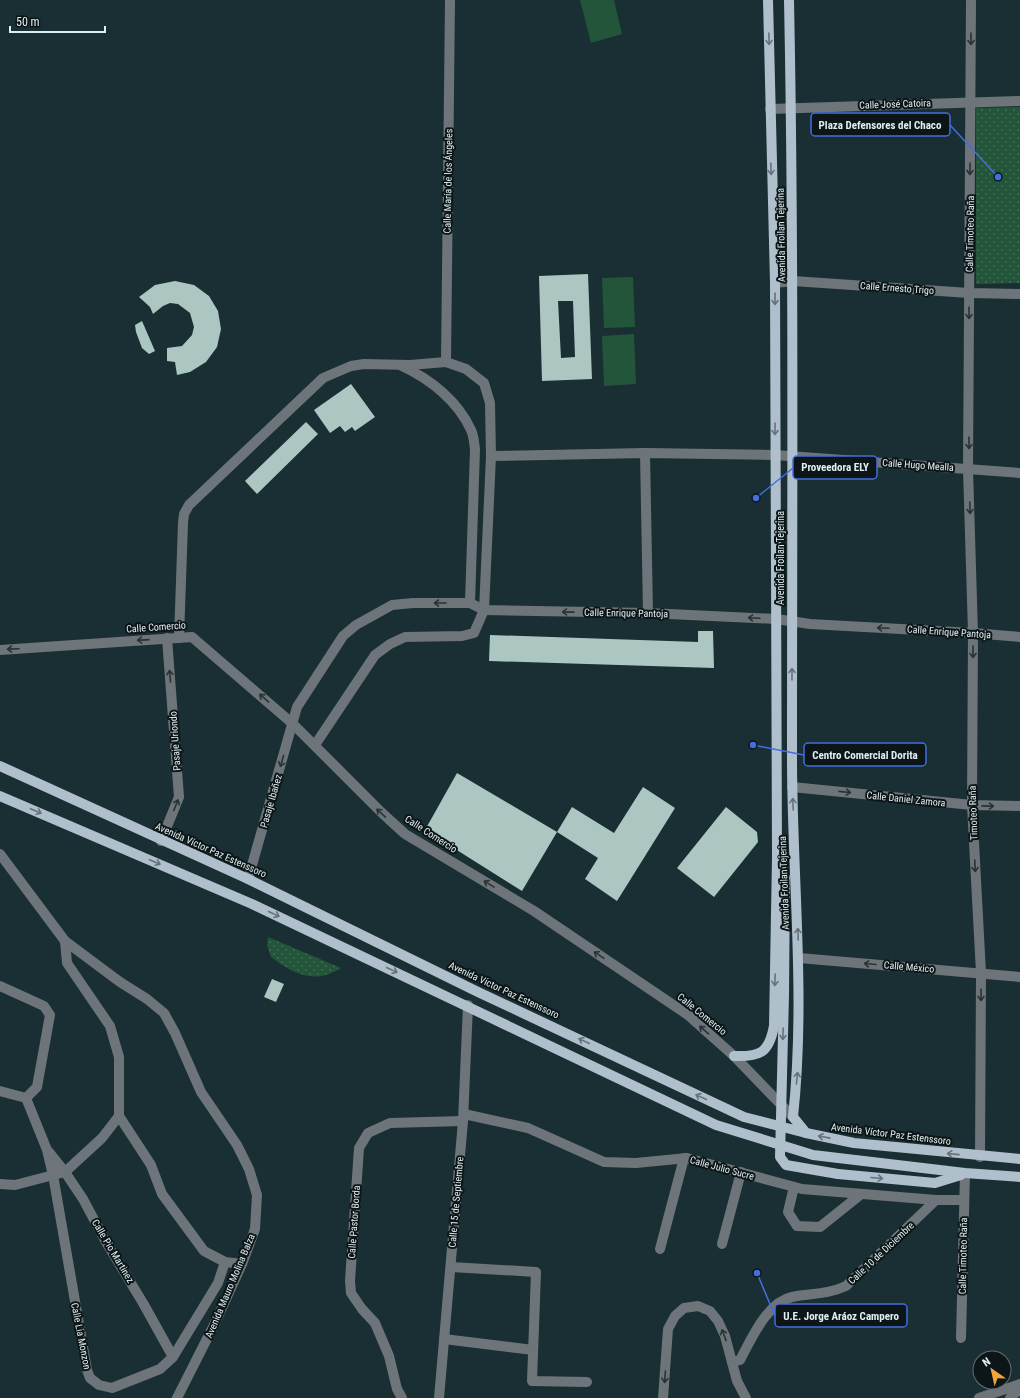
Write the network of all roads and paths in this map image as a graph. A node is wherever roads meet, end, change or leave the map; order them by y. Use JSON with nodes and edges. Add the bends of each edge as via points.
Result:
{"nodes":[{"id":1,"x":450,"y":0,"type":"edge"},
{"id":2,"x":768,"y":0,"type":"edge"},
{"id":3,"x":789,"y":0,"type":"edge"},
{"id":4,"x":971,"y":0,"type":"edge"},
{"id":5,"x":1020,"y":100,"type":"edge"},
{"id":6,"x":971,"y":102,"type":"junction"},
{"id":7,"x":791,"y":108,"type":"junction"},
{"id":8,"x":770,"y":109,"type":"junction"},
{"id":9,"x":793,"y":281,"type":"junction"},
{"id":10,"x":775,"y":283,"type":"junction"},
{"id":11,"x":969,"y":294,"type":"junction"},
{"id":12,"x":1020,"y":294,"type":"edge"},
{"id":13,"x":446,"y":362,"type":"junction"},
{"id":14,"x":400,"y":365,"type":"junction"},
{"id":15,"x":645,"y":452,"type":"junction"},
{"id":16,"x":775,"y":455,"type":"junction"},
{"id":17,"x":491,"y":456,"type":"junction"},
{"id":18,"x":793,"y":456,"type":"junction"},
{"id":19,"x":968,"y":469,"type":"junction"},
{"id":20,"x":1020,"y":473,"type":"edge"},
{"id":21,"x":470,"y":603,"type":"junction"},
{"id":22,"x":484,"y":610,"type":"junction"},
{"id":23,"x":648,"y":613,"type":"junction"},
{"id":24,"x":776,"y":619,"type":"junction"},
{"id":25,"x":792,"y":622,"type":"junction"},
{"id":26,"x":973,"y":633,"type":"junction"},
{"id":27,"x":1020,"y":637,"type":"edge"},
{"id":28,"x":167,"y":638,"type":"junction"},
{"id":29,"x":180,"y":638,"type":"junction"},
{"id":30,"x":0,"y":650,"type":"edge"},
{"id":31,"x":293,"y":724,"type":"junction"},
{"id":32,"x":315,"y":745,"type":"junction"},
{"id":33,"x":0,"y":766,"type":"edge"},
{"id":34,"x":792,"y":787,"type":"junction"},
{"id":35,"x":0,"y":796,"type":"edge"},
{"id":36,"x":972,"y":805,"type":"junction"},
{"id":37,"x":1020,"y":806,"type":"edge"},
{"id":38,"x":162,"y":841,"type":"junction"},
{"id":39,"x":0,"y":854,"type":"edge"},
{"id":40,"x":777,"y":857,"type":"junction"},
{"id":41,"x":248,"y":879,"type":"junction"},
{"id":42,"x":65,"y":941,"type":"junction"},
{"id":43,"x":799,"y":958,"type":"junction"},
{"id":44,"x":981,"y":973,"type":"junction"},
{"id":45,"x":1020,"y":976,"type":"edge"},
{"id":46,"x":0,"y":986,"type":"edge"},
{"id":47,"x":468,"y":1005,"type":"junction"},
{"id":48,"x":734,"y":1056,"type":"junction"},
{"id":49,"x":0,"y":1091,"type":"edge"},
{"id":50,"x":26,"y":1098,"type":"junction"},
{"id":51,"x":119,"y":1116,"type":"junction"},
{"id":52,"x":793,"y":1117,"type":"junction"},
{"id":53,"x":464,"y":1118,"type":"junction"},
{"id":54,"x":806,"y":1134,"type":"junction"},
{"id":55,"x":47,"y":1150,"type":"junction"},
{"id":56,"x":980,"y":1157,"type":"junction"},
{"id":57,"x":684,"y":1158,"type":"junction"},
{"id":58,"x":1020,"y":1159,"type":"edge"},
{"id":59,"x":65,"y":1172,"type":"junction"},
{"id":60,"x":741,"y":1172,"type":"junction"},
{"id":61,"x":965,"y":1173,"type":"junction"},
{"id":62,"x":54,"y":1176,"type":"junction"},
{"id":63,"x":1020,"y":1177,"type":"edge"},
{"id":64,"x":0,"y":1184,"type":"edge"},
{"id":65,"x":794,"y":1186,"type":"junction"},
{"id":66,"x":860,"y":1195,"type":"junction"},
{"id":67,"x":936,"y":1200,"type":"junction"},
{"id":68,"x":964,"y":1200,"type":"junction"},
{"id":69,"x":722,"y":1244,"type":"dead end"},
{"id":70,"x":660,"y":1249,"type":"dead end"},
{"id":71,"x":225,"y":1262,"type":"junction"},
{"id":72,"x":242,"y":1264,"type":"junction"},
{"id":73,"x":451,"y":1267,"type":"junction"},
{"id":74,"x":961,"y":1338,"type":"dead end"},
{"id":75,"x":444,"y":1339,"type":"junction"},
{"id":76,"x":532,"y":1350,"type":"junction"},
{"id":77,"x":173,"y":1357,"type":"junction"},
{"id":78,"x":732,"y":1362,"type":"junction"},
{"id":79,"x":587,"y":1382,"type":"dead end"},
{"id":80,"x":1020,"y":1384,"type":"edge"},
{"id":81,"x":1020,"y":1389,"type":"edge"},
{"id":82,"x":177,"y":1398,"type":"edge"},
{"id":83,"x":402,"y":1398,"type":"edge"},
{"id":84,"x":439,"y":1398,"type":"edge"},
{"id":85,"x":663,"y":1398,"type":"edge"},
{"id":86,"x":746,"y":1398,"type":"edge"},
{"id":87,"x":979,"y":1398,"type":"edge"},
{"id":88,"x":1010,"y":1398,"type":"edge"}],
"edges":[{"from":1,"to":13,"type":"street","name":"Calle María de los Ángeles"},
{"from":2,"to":8,"type":"main road","name":"Avenida Froilan Tejerina","one_way":true},
{"from":3,"to":7,"type":"main road","name":"Avenida Froilan Tejerina"},
{"from":4,"to":6,"type":"street","name":"Calle Timoteo Raña","one_way":true},
{"from":5,"to":6,"type":"street","name":"Calle José Catoira"},
{"from":6,"to":7,"type":"street","name":"Calle José Catoira"},
{"from":6,"to":11,"type":"street","name":"Calle Timoteo Raña","one_way":true},
{"from":7,"to":8,"type":"street","name":"Calle José Catoira"},
{"from":7,"to":9,"type":"main road","name":"Avenida Froilan Tejerina"},
{"from":8,"to":10,"type":"main road","name":"Avenida Froilan Tejerina","one_way":true},
{"from":9,"to":10,"type":"street","name":"Calle Ernesto Trigo"},
{"from":9,"to":11,"type":"street","name":"Calle Ernesto Trigo"},
{"from":9,"to":18,"type":"main road","name":"Avenida Froilan Tejerina"},
{"from":10,"to":16,"type":"main road","name":"Avenida Froilan Tejerina","one_way":true},
{"from":11,"to":12,"type":"street","name":"Calle Ernesto Trigo"},
{"from":11,"to":19,"type":"street","name":"Calle Timoteo Raña","one_way":true},
{"from":13,"to":14,"type":"street"},
{"from":13,"to":17,"type":"street","via":[[466,369],[484,383],[490,403]]},
{"from":14,"to":21,"type":"street","via":[[422,376],[437,388],[456,408],[472,431],[475,449]]},
{"from":14,"to":29,"type":"street","via":[[351,366],[323,378],[189,505],[183,523]]},
{"from":15,"to":16,"type":"street","name":"Calle Hugo Mealla"},
{"from":15,"to":17,"type":"street","name":"Calle Hugo Mealla"},
{"from":15,"to":23,"type":"street"},
{"from":16,"to":18,"type":"street","name":"Calle Hugo Mealla"},
{"from":16,"to":24,"type":"main road","name":"Avenida Froilan Tejerina"},
{"from":17,"to":22,"type":"street"},
{"from":18,"to":19,"type":"street","name":"Calle Hugo Mealla"},
{"from":18,"to":25,"type":"main road","name":"Avenida Froilan Tejerina"},
{"from":19,"to":20,"type":"street","name":"Calle Hugo Mealla"},
{"from":19,"to":26,"type":"street","name":"Timoteo Raña","one_way":true},
{"from":21,"to":22,"type":"street","name":"Calle Enrique Pantoja"},
{"from":21,"to":31,"type":"street","name":"Calle Enrique Pantoja","one_way":true,"via":[[392,605],[356,625],[343,636],[297,707]]},
{"from":23,"to":22,"type":"street","name":"Calle Enrique Pantoja","one_way":true},
{"from":22,"to":32,"type":"street","via":[[474,633],[462,636],[405,636],[375,655]]},
{"from":24,"to":23,"type":"street","name":"Calle Enrique Pantoja","one_way":true},
{"from":24,"to":25,"type":"street","name":"Calle Enrique Pantoja"},
{"from":24,"to":40,"type":"main road","name":"Avenida Froilan Tejerina"},
{"from":26,"to":25,"type":"street","name":"Calle Enrique Pantoja","one_way":true},
{"from":34,"to":25,"type":"main road","name":"Avenida Froilan Tejerina","one_way":true},
{"from":26,"to":27,"type":"street","name":"Calle Enrique Pantoja"},
{"from":26,"to":36,"type":"street","name":"Timoteo Raña","one_way":true},
{"from":28,"to":29,"type":"street","name":"Calle Comercio"},
{"from":28,"to":30,"type":"street","name":"Calle Comercio","one_way":true},
{"from":38,"to":28,"type":"street","name":"Pasaje Uriondo","one_way":true,"via":[[179,797]]},
{"from":31,"to":29,"type":"street","name":"Calle Comercio","one_way":true,"via":[[192,637]]},
{"from":31,"to":32,"type":"street","name":"Calle Comercio"},
{"from":31,"to":41,"type":"street","name":"Pasaje Ibañez","one_way":true},
{"from":48,"to":32,"type":"street","name":"Calle Comercio","one_way":true,"via":[[688,1015],[541,916],[405,834]]},
{"from":33,"to":38,"type":"main road","name":"Avenida Víctor Paz Estenssoro"},
{"from":34,"to":36,"type":"street","name":"Calle Daniel Zamora","one_way":true},
{"from":43,"to":34,"type":"main road","name":"Avenida Froilan Tejerina","one_way":true},
{"from":35,"to":47,"type":"main road","one_way":true,"via":[[252,904]]},
{"from":36,"to":37,"type":"street","name":"Calle Daniel Zamora","one_way":true},
{"from":36,"to":44,"type":"street","name":"Timoteo Raña","one_way":true},
{"from":38,"to":41,"type":"main road","name":"Avenida Víctor Paz Estenssoro"},
{"from":39,"to":42,"type":"street","name":"Avenida Mauro Molina Balza"},
{"from":40,"to":48,"type":"main road","name":"Avenida Froilan Tejerina","one_way":true,"via":[[774,1026],[771,1041],[762,1052],[752,1057]]},
{"from":40,"to":61,"type":"main road","one_way":true,"bridge":true,"via":[[785,878],[780,1156],[786,1165],[838,1174],[935,1183]]},
{"from":54,"to":41,"type":"main road","name":"Avenida Víctor Paz Estenssoro","one_way":true,"via":[[744,1117],[478,992]]},
{"from":42,"to":51,"type":"street","via":[[67,963],[110,1026],[118,1056]]},
{"from":42,"to":72,"type":"street","name":"Avenida Mauro Molina Balza","via":[[120,982],[147,998],[164,1013],[201,1092],[237,1146],[249,1169],[257,1195],[254,1229]]},
{"from":44,"to":43,"type":"street","name":"Calle México","one_way":true},
{"from":52,"to":43,"type":"main road","name":"Avenida Froilan Tejerina","one_way":true,"via":[[798,1071]]},
{"from":44,"to":45,"type":"street","name":"Calle México"},
{"from":44,"to":56,"type":"street","name":"Timoteo Raña","one_way":true},
{"from":46,"to":50,"type":"street","via":[[44,1006],[50,1014],[37,1087]]},
{"from":47,"to":53,"type":"street","name":"Calle 15 de Septiembre"},
{"from":47,"to":61,"type":"main road","via":[[716,1125],[813,1155]]},
{"from":48,"to":52,"type":"street","name":"Calle Comercio"},
{"from":49,"to":50,"type":"street"},
{"from":50,"to":55,"type":"street","name":"Calle Lia Monzon"},
{"from":51,"to":59,"type":"street","via":[[102,1138]]},
{"from":51,"to":71,"type":"street","via":[[151,1165],[162,1194],[171,1208],[204,1251]]},
{"from":52,"to":54,"type":"main road","name":"Calle Comercio"},
{"from":53,"to":57,"type":"street","name":"Calle Julio Sucre","via":[[528,1128],[604,1162],[636,1164]]},
{"from":53,"to":73,"type":"street","name":"Calle 15 de Septiembre"},
{"from":53,"to":83,"type":"street","name":"Calle Pastor Borda","via":[[390,1123],[368,1133],[359,1148],[351,1293],[376,1323]]},
{"from":56,"to":54,"type":"main road","name":"Avenida Víctor Paz Estenssoro","one_way":true,"via":[[854,1143]]},
{"from":55,"to":59,"type":"street","name":"Calle Pio Martinez"},
{"from":55,"to":62,"type":"street","name":"Calle Lia Monzon"},
{"from":56,"to":58,"type":"main road","name":"Avenida Víctor Paz Estenssoro"},
{"from":57,"to":60,"type":"street","name":"Calle Julio Sucre"},
{"from":57,"to":70,"type":"street"},
{"from":59,"to":62,"type":"street"},
{"from":59,"to":77,"type":"street","name":"Calle Pio Martinez"},
{"from":60,"to":65,"type":"street","name":"Calle Julio Sucre"},
{"from":60,"to":69,"type":"street"},
{"from":61,"to":63,"type":"main road"},
{"from":61,"to":68,"type":"street","name":"Calle Timoteo Raña"},
{"from":62,"to":64,"type":"street","via":[[15,1185]]},
{"from":62,"to":77,"type":"street","name":"Calle Lia Monzon","via":[[86,1370],[90,1378],[100,1385],[112,1388],[160,1368]]},
{"from":65,"to":66,"type":"street","name":"Calle Julio Sucre"},
{"from":65,"to":66,"type":"street","via":[[788,1212],[797,1226],[820,1227]]},
{"from":66,"to":67,"type":"street","name":"Calle Julio Sucre"},
{"from":67,"to":68,"type":"street","name":"Calle Julio Sucre"},
{"from":67,"to":78,"type":"street","name":"Calle 10 de Diciembre","via":[[846,1286],[831,1293],[790,1297],[779,1303],[764,1317],[740,1360]]},
{"from":68,"to":74,"type":"street","name":"Calle Timoteo Raña"},
{"from":71,"to":72,"type":"street"},
{"from":71,"to":77,"type":"street","name":"Calle Lia Monzon","via":[[218,1283]]},
{"from":72,"to":82,"type":"street","name":"Avenida Mauro Molina Balza"},
{"from":73,"to":75,"type":"street","name":"Calle 15 de Septiembre"},
{"from":73,"to":76,"type":"street","via":[[536,1272]]},
{"from":75,"to":76,"type":"street"},
{"from":75,"to":84,"type":"street","name":"Calle 15 de Septiembre"},
{"from":76,"to":79,"type":"street","via":[[532,1381]]},
{"from":78,"to":85,"type":"street","one_way":true,"via":[[725,1336],[710,1311],[698,1306],[684,1308],[675,1316],[668,1329]]},
{"from":78,"to":86,"type":"street","via":[[737,1382]]},
{"from":80,"to":87,"type":"street"},
{"from":81,"to":88,"type":"street"}]}
